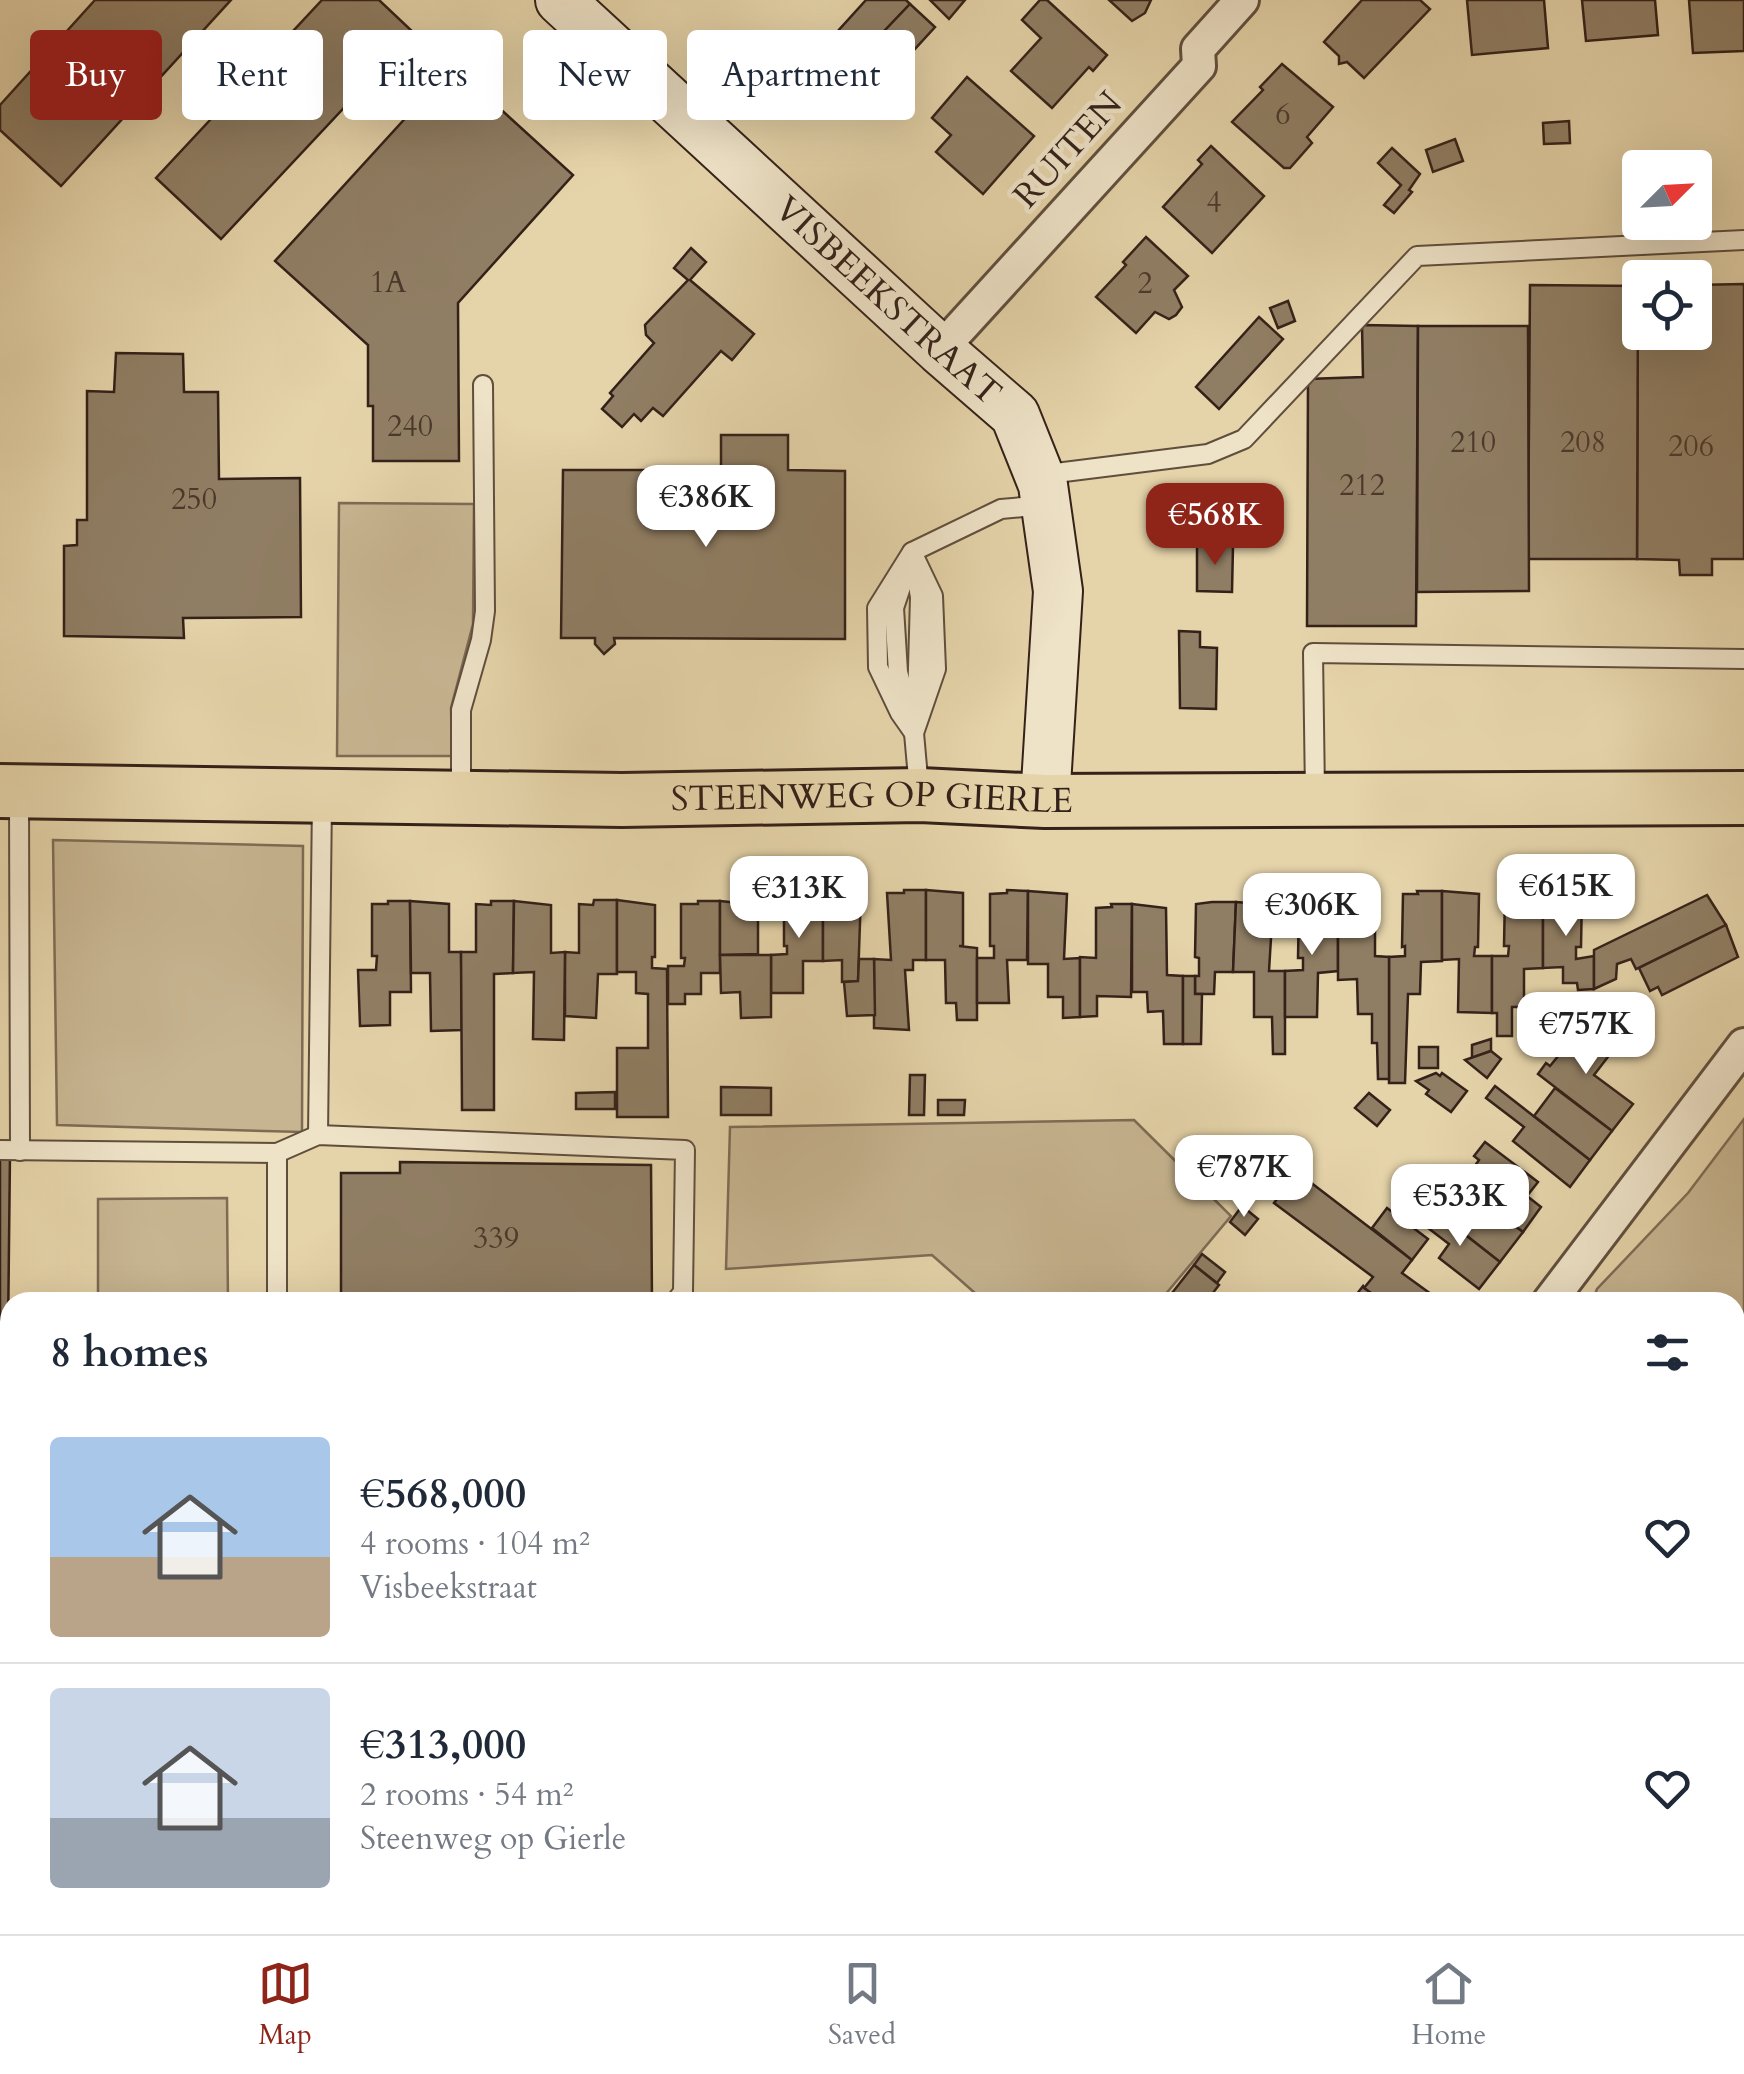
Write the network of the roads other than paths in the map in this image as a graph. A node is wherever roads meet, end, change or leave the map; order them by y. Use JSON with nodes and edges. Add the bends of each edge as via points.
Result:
{"nodes":[{"id":1,"x":1242,"y":0,"type":"edge"},
{"id":2,"x":571,"y":4,"type":"edge"},
{"id":3,"x":1744,"y":240,"type":"edge"},
{"id":4,"x":940,"y":350,"type":"junction"},
{"id":5,"x":483,"y":385,"type":"dead end"},
{"id":6,"x":1043,"y":490,"type":"junction"},
{"id":7,"x":912,"y":552,"type":"junction"},
{"id":8,"x":1744,"y":659,"type":"edge"},
{"id":9,"x":914,"y":733,"type":"junction"},
{"id":10,"x":10,"y":791,"type":"edge"},
{"id":11,"x":920,"y":795,"type":"junction"},
{"id":12,"x":322,"y":796,"type":"junction"},
{"id":13,"x":462,"y":798,"type":"junction"},
{"id":14,"x":1744,"y":798,"type":"edge"},
{"id":15,"x":1316,"y":800,"type":"junction"},
{"id":16,"x":1045,"y":801,"type":"junction"},
{"id":17,"x":1744,"y":1046,"type":"edge"},
{"id":18,"x":318,"y":1135,"type":"junction"},
{"id":19,"x":0,"y":1150,"type":"edge"},
{"id":20,"x":20,"y":1151,"type":"junction"},
{"id":21,"x":277,"y":1153,"type":"junction"},
{"id":22,"x":277,"y":1292,"type":"edge"},
{"id":23,"x":683,"y":1292,"type":"edge"},
{"id":24,"x":1557,"y":1292,"type":"edge"}],
"edges":[{"from":1,"to":4,"type":"street","name":"RUITEN","via":[[1198,49],[1198,66]]},
{"from":2,"to":4,"type":"street","name":"VISBEEKSTRAAT"},
{"from":3,"to":6,"type":"lane","via":[[1417,256],[1244,438],[1208,454]]},
{"from":4,"to":6,"type":"street","name":"VISBEEKSTRAAT","via":[[1016,415]]},
{"from":5,"to":13,"type":"lane","via":[[485,611],[461,710]]},
{"from":6,"to":7,"type":"lane"},
{"from":6,"to":16,"type":"street","name":"VISBEEKSTRAAT","via":[[1058,591]]},
{"from":7,"to":9,"type":"lane","via":[[933,596],[936,669]]},
{"from":7,"to":9,"type":"lane","via":[[877,608],[878,667]]},
{"from":8,"to":15,"type":"lane","via":[[1312,653]]},
{"from":9,"to":11,"type":"lane"},
{"from":10,"to":12,"type":"main road","name":"STEENWEG OP GIERLE"},
{"from":10,"to":20,"type":"lane"},
{"from":11,"to":13,"type":"main road","name":"STEENWEG OP GIERLE"},
{"from":11,"to":16,"type":"main road","name":"STEENWEG OP GIERLE"},
{"from":12,"to":13,"type":"main road","name":"STEENWEG OP GIERLE"},
{"from":12,"to":18,"type":"lane"},
{"from":14,"to":15,"type":"main road","name":"STEENWEG OP GIERLE"},
{"from":15,"to":16,"type":"main road","name":"STEENWEG OP GIERLE"},
{"from":17,"to":24,"type":"street"},
{"from":18,"to":21,"type":"lane"},
{"from":18,"to":23,"type":"lane","via":[[685,1150]]},
{"from":19,"to":20,"type":"lane"},
{"from":20,"to":21,"type":"lane"},
{"from":21,"to":22,"type":"lane"}]}
